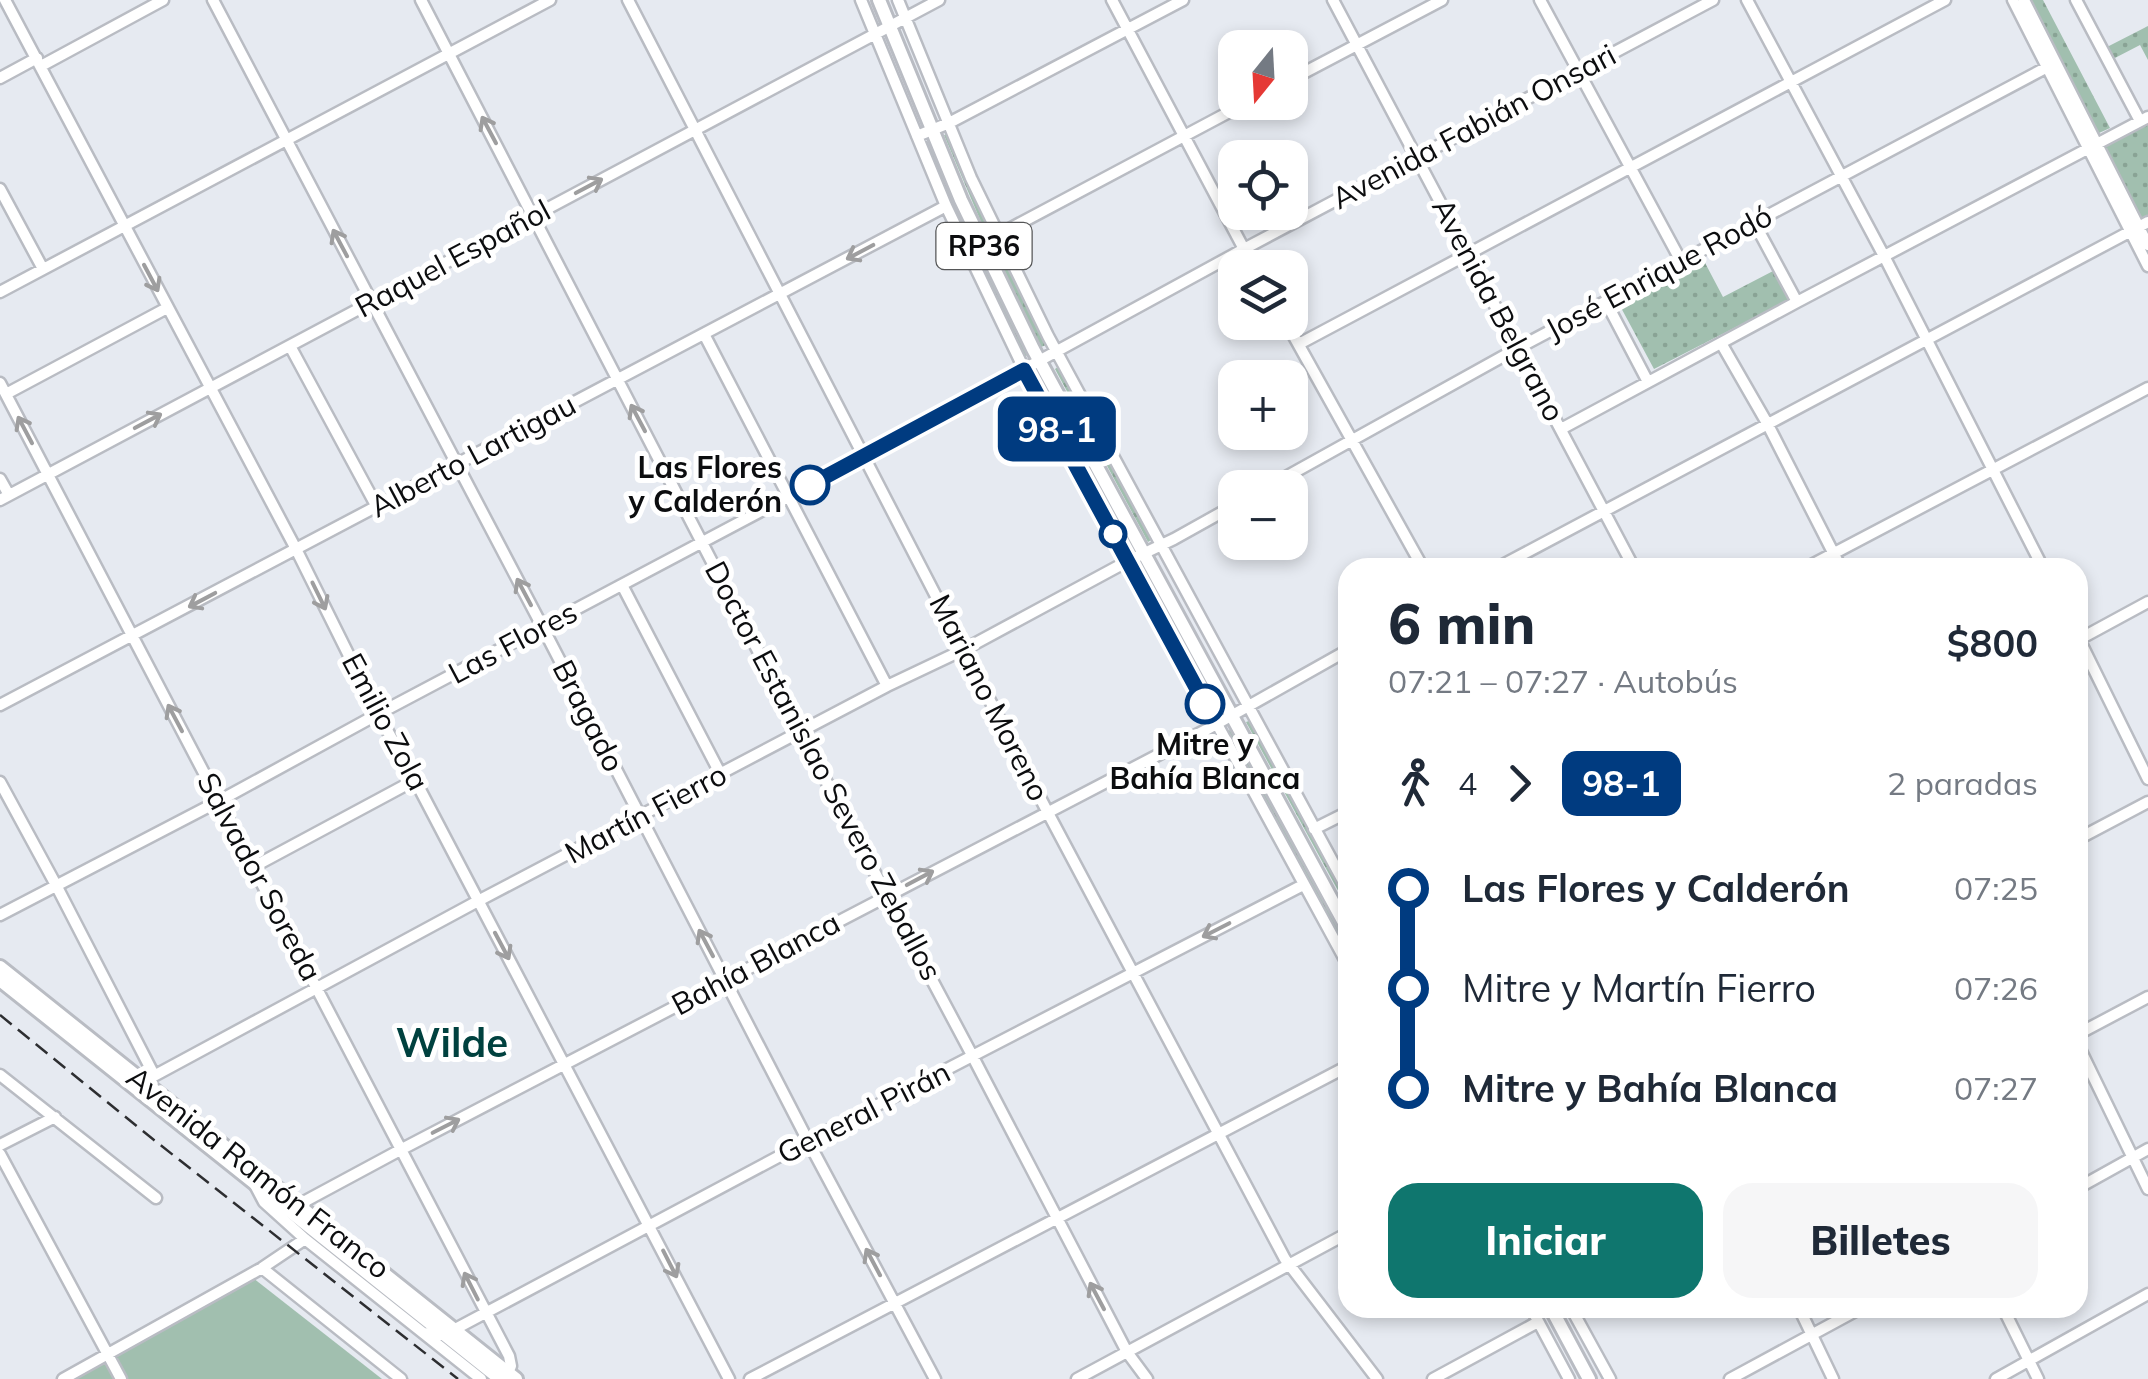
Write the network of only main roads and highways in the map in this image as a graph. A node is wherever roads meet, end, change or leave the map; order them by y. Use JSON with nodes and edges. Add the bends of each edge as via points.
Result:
{"nodes":[{"id":1,"x":878,"y":0,"type":"edge"},
{"id":2,"x":1338,"y":912,"type":"edge"},
{"id":3,"x":0,"y":967,"type":"edge"},
{"id":4,"x":0,"y":980,"type":"edge"},
{"id":5,"x":144,"y":1082,"type":"junction"},
{"id":6,"x":1556,"y":1318,"type":"edge"},
{"id":7,"x":449,"y":1332,"type":"junction"},
{"id":8,"x":507,"y":1378,"type":"edge"},
{"id":9,"x":1589,"y":1379,"type":"edge"}],
"edges":[{"from":1,"to":2,"type":"main road","number":"RP36","via":[[962,200],[1040,361]]},
{"from":3,"to":5,"type":"main road","name":"Avenida Ramón Franco"},
{"from":4,"to":5,"type":"main road","name":"Avenida Ramón Franco"},
{"from":5,"to":7,"type":"main road","name":"Avenida Ramón Franco"},
{"from":5,"to":7,"type":"main road","name":"Avenida Ramón Franco","via":[[253,1181]]},
{"from":6,"to":9,"type":"main road"},
{"from":7,"to":8,"type":"main road","name":"Avenida Ramón Franco"}]}
